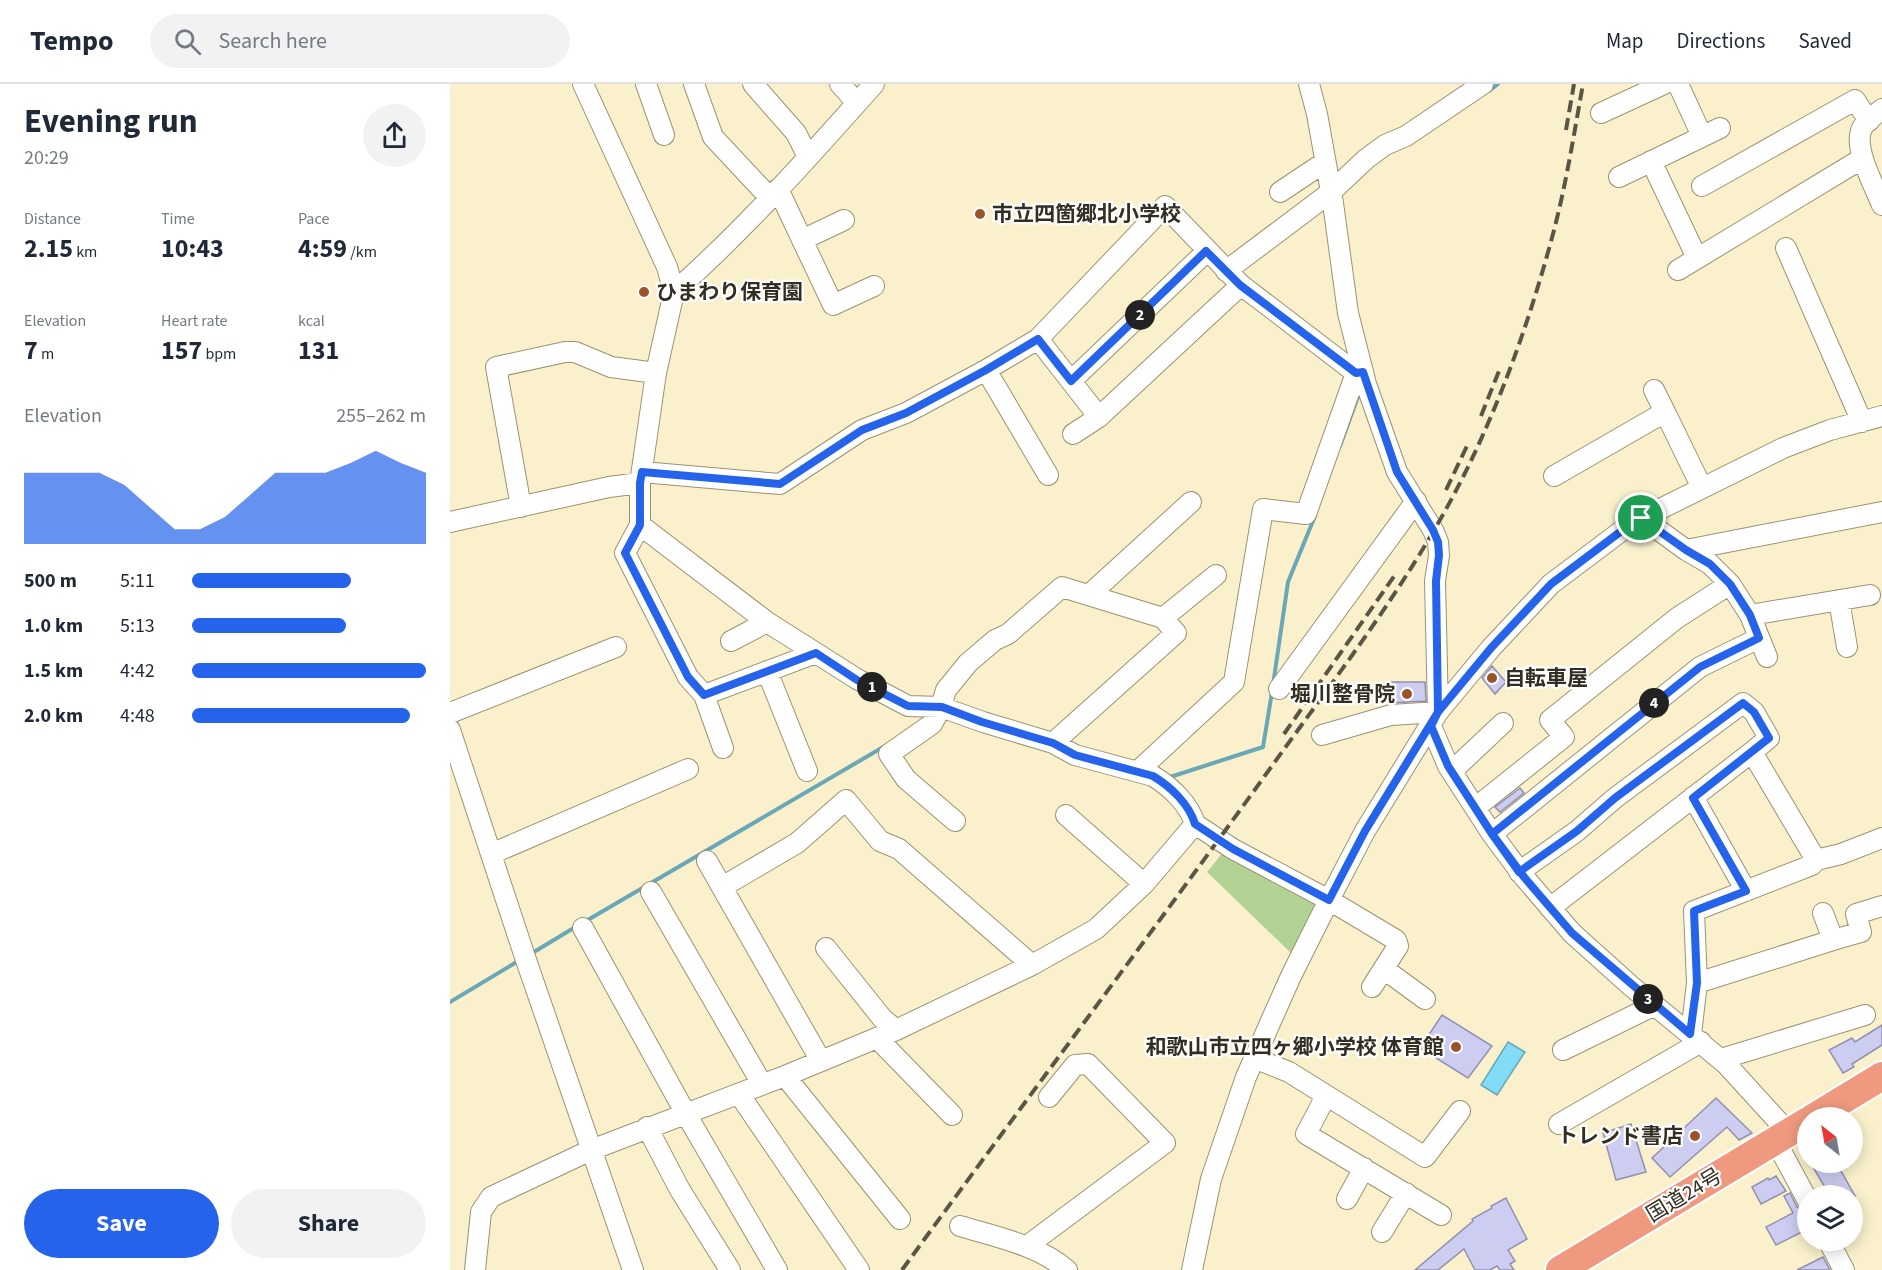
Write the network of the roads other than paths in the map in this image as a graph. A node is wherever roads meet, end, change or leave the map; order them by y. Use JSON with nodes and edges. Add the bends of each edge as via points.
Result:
{"nodes":[{"id":1,"x":583,"y":84,"type":"edge"},
{"id":2,"x":646,"y":84,"type":"edge"},
{"id":3,"x":694,"y":84,"type":"edge"},
{"id":4,"x":753,"y":84,"type":"edge"},
{"id":5,"x":840,"y":84,"type":"edge"},
{"id":6,"x":874,"y":84,"type":"edge"},
{"id":7,"x":1309,"y":84,"type":"edge"},
{"id":8,"x":1483,"y":84,"type":"edge"},
{"id":9,"x":1664,"y":84,"type":"edge"},
{"id":10,"x":1678,"y":84,"type":"edge"},
{"id":11,"x":857,"y":103,"type":"junction"},
{"id":12,"x":1601,"y":113,"type":"dead end"},
{"id":13,"x":1875,"y":115,"type":"edge"},
{"id":14,"x":1720,"y":128,"type":"dead end"},
{"id":15,"x":664,"y":135,"type":"dead end"},
{"id":16,"x":1702,"y":136,"type":"junction"},
{"id":17,"x":808,"y":157,"type":"junction"},
{"id":18,"x":1863,"y":158,"type":"junction"},
{"id":19,"x":1651,"y":161,"type":"junction"},
{"id":20,"x":1326,"y":162,"type":"junction"},
{"id":21,"x":1619,"y":177,"type":"dead end"},
{"id":22,"x":1702,"y":186,"type":"dead end"},
{"id":23,"x":1280,"y":192,"type":"dead end"},
{"id":24,"x":1331,"y":192,"type":"junction"},
{"id":25,"x":774,"y":194,"type":"junction"},
{"id":26,"x":1882,"y":205,"type":"edge"},
{"id":27,"x":844,"y":220,"type":"dead end"},
{"id":28,"x":802,"y":240,"type":"junction"},
{"id":29,"x":1786,"y":248,"type":"dead end"},
{"id":30,"x":1206,"y":251,"type":"junction"},
{"id":31,"x":1697,"y":258,"type":"junction"},
{"id":32,"x":1678,"y":270,"type":"dead end"},
{"id":33,"x":1234,"y":278,"type":"junction"},
{"id":34,"x":874,"y":286,"type":"dead end"},
{"id":35,"x":674,"y":292,"type":"junction"},
{"id":36,"x":1038,"y":339,"type":"junction"},
{"id":37,"x":986,"y":370,"type":"junction"},
{"id":38,"x":656,"y":373,"type":"junction"},
{"id":39,"x":1362,"y":376,"type":"junction"},
{"id":40,"x":1071,"y":381,"type":"junction"},
{"id":41,"x":1654,"y":390,"type":"dead end"},
{"id":42,"x":1665,"y":412,"type":"junction"},
{"id":43,"x":1882,"y":416,"type":"edge"},
{"id":44,"x":1099,"y":417,"type":"junction"},
{"id":45,"x":1862,"y":422,"type":"junction"},
{"id":46,"x":1073,"y":434,"type":"dead end"},
{"id":47,"x":1048,"y":475,"type":"dead end"},
{"id":48,"x":1554,"y":476,"type":"dead end"},
{"id":49,"x":641,"y":478,"type":"junction"},
{"id":50,"x":1702,"y":488,"type":"junction"},
{"id":51,"x":1416,"y":501,"type":"junction"},
{"id":52,"x":1191,"y":502,"type":"dead end"},
{"id":53,"x":521,"y":507,"type":"junction"},
{"id":54,"x":1882,"y":512,"type":"edge"},
{"id":55,"x":1641,"y":518,"type":"junction"},
{"id":56,"x":450,"y":522,"type":"edge"},
{"id":57,"x":640,"y":525,"type":"junction"},
{"id":58,"x":1686,"y":550,"type":"junction"},
{"id":59,"x":1216,"y":575,"type":"dead end"},
{"id":60,"x":1730,"y":584,"type":"junction"},
{"id":61,"x":1089,"y":595,"type":"junction"},
{"id":62,"x":1870,"y":595,"type":"dead end"},
{"id":63,"x":1839,"y":600,"type":"junction"},
{"id":64,"x":1750,"y":615,"type":"junction"},
{"id":65,"x":1163,"y":618,"type":"junction"},
{"id":66,"x":767,"y":622,"type":"junction"},
{"id":67,"x":1759,"y":638,"type":"junction"},
{"id":68,"x":731,"y":641,"type":"dead end"},
{"id":69,"x":616,"y":647,"type":"dead end"},
{"id":70,"x":1847,"y":647,"type":"dead end"},
{"id":71,"x":816,"y":653,"type":"junction"},
{"id":72,"x":1767,"y":657,"type":"dead end"},
{"id":73,"x":767,"y":671,"type":"junction"},
{"id":74,"x":1279,"y":689,"type":"dead end"},
{"id":75,"x":704,"y":695,"type":"junction"},
{"id":76,"x":450,"y":713,"type":"edge"},
{"id":77,"x":938,"y":714,"type":"junction"},
{"id":78,"x":1434,"y":719,"type":"junction"},
{"id":79,"x":1503,"y":723,"type":"dead end"},
{"id":80,"x":450,"y":730,"type":"edge"},
{"id":81,"x":1322,"y":735,"type":"dead end"},
{"id":82,"x":1053,"y":743,"type":"junction"},
{"id":83,"x":723,"y":748,"type":"dead end"},
{"id":84,"x":1752,"y":752,"type":"junction"},
{"id":85,"x":688,"y":769,"type":"dead end"},
{"id":86,"x":807,"y":771,"type":"dead end"},
{"id":87,"x":1452,"y":771,"type":"junction"},
{"id":88,"x":1151,"y":776,"type":"junction"},
{"id":89,"x":1693,"y":798,"type":"junction"},
{"id":90,"x":1475,"y":808,"type":"junction"},
{"id":91,"x":1066,"y":815,"type":"dead end"},
{"id":92,"x":955,"y":821,"type":"dead end"},
{"id":93,"x":1195,"y":824,"type":"junction"},
{"id":94,"x":1492,"y":834,"type":"junction"},
{"id":95,"x":1882,"y":838,"type":"edge"},
{"id":96,"x":491,"y":854,"type":"junction"},
{"id":97,"x":1816,"y":860,"type":"junction"},
{"id":98,"x":707,"y":861,"type":"dead end"},
{"id":99,"x":1519,"y":872,"type":"junction"},
{"id":100,"x":1144,"y":884,"type":"junction"},
{"id":101,"x":722,"y":887,"type":"junction"},
{"id":102,"x":1746,"y":891,"type":"junction"},
{"id":103,"x":651,"y":892,"type":"dead end"},
{"id":104,"x":1329,"y":900,"type":"junction"},
{"id":105,"x":1882,"y":906,"type":"edge"},
{"id":106,"x":1550,"y":908,"type":"junction"},
{"id":107,"x":1823,"y":913,"type":"dead end"},
{"id":108,"x":582,"y":928,"type":"dead end"},
{"id":109,"x":1833,"y":940,"type":"junction"},
{"id":110,"x":826,"y":948,"type":"dead end"},
{"id":111,"x":1032,"y":965,"type":"junction"},
{"id":112,"x":1384,"y":969,"type":"junction"},
{"id":113,"x":1697,"y":983,"type":"junction"},
{"id":114,"x":1372,"y":987,"type":"dead end"},
{"id":115,"x":1425,"y":999,"type":"dead end"},
{"id":116,"x":1655,"y":1005,"type":"junction"},
{"id":117,"x":1864,"y":1015,"type":"dead end"},
{"id":118,"x":886,"y":1034,"type":"junction"},
{"id":119,"x":1696,"y":1038,"type":"junction"},
{"id":120,"x":1563,"y":1050,"type":"dead end"},
{"id":121,"x":1254,"y":1058,"type":"junction"},
{"id":122,"x":1721,"y":1059,"type":"junction"},
{"id":123,"x":820,"y":1061,"type":"junction"},
{"id":124,"x":785,"y":1076,"type":"junction"},
{"id":125,"x":1882,"y":1076,"type":"edge"},
{"id":126,"x":762,"y":1084,"type":"junction"},
{"id":127,"x":1322,"y":1093,"type":"junction"},
{"id":128,"x":739,"y":1094,"type":"junction"},
{"id":129,"x":1049,"y":1097,"type":"dead end"},
{"id":130,"x":1831,"y":1107,"type":"edge"},
{"id":131,"x":1460,"y":1111,"type":"dead end"},
{"id":132,"x":686,"y":1114,"type":"junction"},
{"id":133,"x":952,"y":1114,"type":"dead end"},
{"id":134,"x":1559,"y":1124,"type":"dead end"},
{"id":135,"x":647,"y":1127,"type":"junction"},
{"id":136,"x":1790,"y":1131,"type":"edge"},
{"id":137,"x":1292,"y":1143,"type":"dead end"},
{"id":138,"x":591,"y":1150,"type":"junction"},
{"id":139,"x":1364,"y":1168,"type":"junction"},
{"id":140,"x":1804,"y":1185,"type":"edge"},
{"id":141,"x":1406,"y":1193,"type":"junction"},
{"id":142,"x":1347,"y":1199,"type":"dead end"},
{"id":143,"x":1441,"y":1215,"type":"dead end"},
{"id":144,"x":900,"y":1219,"type":"dead end"},
{"id":145,"x":960,"y":1226,"type":"dead end"},
{"id":146,"x":1382,"y":1233,"type":"dead end"},
{"id":147,"x":1027,"y":1246,"type":"junction"},
{"id":148,"x":1834,"y":1251,"type":"edge"},
{"id":149,"x":475,"y":1270,"type":"edge"},
{"id":150,"x":633,"y":1270,"type":"edge"},
{"id":151,"x":730,"y":1270,"type":"edge"},
{"id":152,"x":777,"y":1270,"type":"edge"},
{"id":153,"x":858,"y":1270,"type":"edge"},
{"id":154,"x":1067,"y":1270,"type":"edge"},
{"id":155,"x":1192,"y":1270,"type":"edge"},
{"id":156,"x":1560,"y":1270,"type":"edge"},
{"id":157,"x":1844,"y":1270,"type":"edge"}],
"edges":[{"from":1,"to":35,"type":"street","via":[[667,267]]},
{"from":2,"to":15,"type":"street"},
{"from":3,"to":25,"type":"street","via":[[713,137]]},
{"from":4,"to":17,"type":"street","via":[[796,133]]},
{"from":5,"to":11,"type":"street"},
{"from":6,"to":11,"type":"street"},
{"from":7,"to":20,"type":"street"},
{"from":8,"to":24,"type":"street","via":[[1366,159]]},
{"from":9,"to":12,"type":"street"},
{"from":10,"to":16,"type":"street"},
{"from":11,"to":17,"type":"street"},
{"from":13,"to":18,"type":"street","via":[[1859,137]]},
{"from":13,"to":22,"type":"street","via":[[1855,100]]},
{"from":14,"to":16,"type":"street"},
{"from":16,"to":19,"type":"street"},
{"from":17,"to":25,"type":"street"},
{"from":18,"to":26,"type":"street"},
{"from":18,"to":31,"type":"street"},
{"from":19,"to":21,"type":"street"},
{"from":19,"to":31,"type":"street"},
{"from":20,"to":23,"type":"street"},
{"from":20,"to":24,"type":"street"},
{"from":24,"to":33,"type":"street"},
{"from":24,"to":39,"type":"street","via":[[1348,313]]},
{"from":25,"to":28,"type":"street"},
{"from":25,"to":35,"type":"street"},
{"from":27,"to":28,"type":"street"},
{"from":28,"to":34,"type":"street","via":[[833,305]]},
{"from":29,"to":45,"type":"street"},
{"from":30,"to":33,"type":"street"},
{"from":30,"to":36,"type":"street","via":[[1165,206]]},
{"from":30,"to":40,"type":"street"},
{"from":31,"to":32,"type":"street"},
{"from":33,"to":39,"type":"street"},
{"from":33,"to":44,"type":"street"},
{"from":35,"to":38,"type":"street"},
{"from":36,"to":37,"type":"street"},
{"from":36,"to":40,"type":"street"},
{"from":37,"to":47,"type":"street"},
{"from":37,"to":49,"type":"street","via":[[906,413],[862,430],[780,484]]},
{"from":38,"to":49,"type":"street"},
{"from":38,"to":53,"type":"street","via":[[611,367],[575,352],[496,368]]},
{"from":39,"to":51,"type":"street","via":[[1397,472]]},
{"from":39,"to":88,"type":"street","via":[[1306,514],[1263,509],[1234,682]]},
{"from":40,"to":44,"type":"street"},
{"from":41,"to":42,"type":"street"},
{"from":42,"to":48,"type":"street"},
{"from":42,"to":50,"type":"street"},
{"from":43,"to":45,"type":"street"},
{"from":44,"to":46,"type":"street"},
{"from":45,"to":50,"type":"street","via":[[1783,448]]},
{"from":49,"to":53,"type":"street"},
{"from":49,"to":57,"type":"street"},
{"from":50,"to":55,"type":"street"},
{"from":51,"to":74,"type":"street"},
{"from":51,"to":78,"type":"street","via":[[1438,542]]},
{"from":52,"to":61,"type":"street"},
{"from":53,"to":56,"type":"street"},
{"from":54,"to":58,"type":"street"},
{"from":55,"to":58,"type":"street"},
{"from":55,"to":78,"type":"street","via":[[1551,584],[1491,648]]},
{"from":57,"to":66,"type":"street"},
{"from":57,"to":75,"type":"street","via":[[625,553],[688,677]]},
{"from":58,"to":60,"type":"street","via":[[1710,564]]},
{"from":59,"to":65,"type":"street"},
{"from":60,"to":64,"type":"street"},
{"from":60,"to":90,"type":"street","via":[[1677,618],[1550,720],[1564,737]]},
{"from":61,"to":65,"type":"street"},
{"from":61,"to":77,"type":"street","via":[[1062,587],[968,663],[946,690]]},
{"from":62,"to":63,"type":"street"},
{"from":63,"to":64,"type":"street"},
{"from":63,"to":70,"type":"street"},
{"from":64,"to":67,"type":"street"},
{"from":65,"to":82,"type":"street","via":[[1176,633]]},
{"from":66,"to":68,"type":"street"},
{"from":66,"to":71,"type":"street"},
{"from":67,"to":72,"type":"street"},
{"from":67,"to":94,"type":"street","via":[[1700,667]]},
{"from":69,"to":76,"type":"street"},
{"from":71,"to":73,"type":"street"},
{"from":71,"to":77,"type":"street","via":[[908,706]]},
{"from":73,"to":75,"type":"street"},
{"from":73,"to":86,"type":"street"},
{"from":75,"to":83,"type":"street"},
{"from":77,"to":82,"type":"street","via":[[982,722]]},
{"from":77,"to":92,"type":"street","via":[[932,724],[889,754],[906,779]]},
{"from":78,"to":81,"type":"street","via":[[1391,715]]},
{"from":78,"to":87,"type":"street"},
{"from":78,"to":104,"type":"street","via":[[1365,831]]},
{"from":79,"to":87,"type":"street"},
{"from":80,"to":96,"type":"street"},
{"from":82,"to":88,"type":"street","via":[[1075,755]]},
{"from":84,"to":89,"type":"street"},
{"from":84,"to":97,"type":"street"},
{"from":84,"to":99,"type":"street","via":[[1769,738],[1754,712],[1743,703]]},
{"from":85,"to":96,"type":"street"},
{"from":87,"to":90,"type":"street"},
{"from":88,"to":93,"type":"street","via":[[1184,804]]},
{"from":89,"to":102,"type":"street"},
{"from":89,"to":106,"type":"street"},
{"from":90,"to":94,"type":"street"},
{"from":91,"to":100,"type":"street"},
{"from":93,"to":100,"type":"street"},
{"from":93,"to":104,"type":"street"},
{"from":94,"to":99,"type":"street"},
{"from":95,"to":97,"type":"street"},
{"from":96,"to":138,"type":"street"},
{"from":97,"to":102,"type":"street"},
{"from":98,"to":101,"type":"street"},
{"from":99,"to":106,"type":"street"},
{"from":100,"to":111,"type":"street","via":[[1096,929]]},
{"from":101,"to":111,"type":"street","via":[[797,843],[846,800],[880,841],[899,849]]},
{"from":101,"to":123,"type":"street"},
{"from":102,"to":113,"type":"street","via":[[1694,911]]},
{"from":103,"to":126,"type":"street"},
{"from":104,"to":112,"type":"street","via":[[1396,940],[1398,946]]},
{"from":104,"to":121,"type":"street"},
{"from":105,"to":109,"type":"street","via":[[1856,914],[1861,932]]},
{"from":106,"to":116,"type":"street","via":[[1572,933]]},
{"from":107,"to":109,"type":"street"},
{"from":108,"to":132,"type":"street"},
{"from":109,"to":113,"type":"street"},
{"from":110,"to":118,"type":"street","via":[[882,1018]]},
{"from":111,"to":118,"type":"street"},
{"from":112,"to":114,"type":"street"},
{"from":112,"to":115,"type":"street"},
{"from":113,"to":119,"type":"street"},
{"from":116,"to":119,"type":"street"},
{"from":116,"to":120,"type":"street"},
{"from":117,"to":122,"type":"street"},
{"from":118,"to":123,"type":"street"},
{"from":118,"to":133,"type":"street"},
{"from":119,"to":122,"type":"street"},
{"from":119,"to":134,"type":"street"},
{"from":121,"to":127,"type":"street","via":[[1289,1072]]},
{"from":121,"to":155,"type":"street","via":[[1211,1179]]},
{"from":122,"to":136,"type":"street"},
{"from":123,"to":124,"type":"street"},
{"from":124,"to":126,"type":"street"},
{"from":124,"to":144,"type":"street"},
{"from":125,"to":130,"type":"highway"},
{"from":126,"to":128,"type":"street"},
{"from":127,"to":131,"type":"street","via":[[1425,1157]]},
{"from":127,"to":137,"type":"street"},
{"from":127,"to":139,"type":"street","via":[[1306,1134]]},
{"from":128,"to":132,"type":"street"},
{"from":128,"to":153,"type":"street"},
{"from":129,"to":147,"type":"street","via":[[1075,1065],[1088,1064],[1165,1143]]},
{"from":132,"to":135,"type":"street"},
{"from":132,"to":152,"type":"street"},
{"from":135,"to":138,"type":"street"},
{"from":135,"to":151,"type":"street","via":[[680,1190]]},
{"from":136,"to":140,"type":"street"},
{"from":136,"to":156,"type":"highway","name":"国道24号"},
{"from":138,"to":149,"type":"street","via":[[491,1197],[481,1212]]},
{"from":138,"to":150,"type":"street"},
{"from":139,"to":141,"type":"street"},
{"from":139,"to":142,"type":"street"},
{"from":141,"to":143,"type":"street"},
{"from":141,"to":146,"type":"street"},
{"from":145,"to":147,"type":"street"},
{"from":147,"to":154,"type":"street"},
{"from":148,"to":157,"type":"street"}]}
